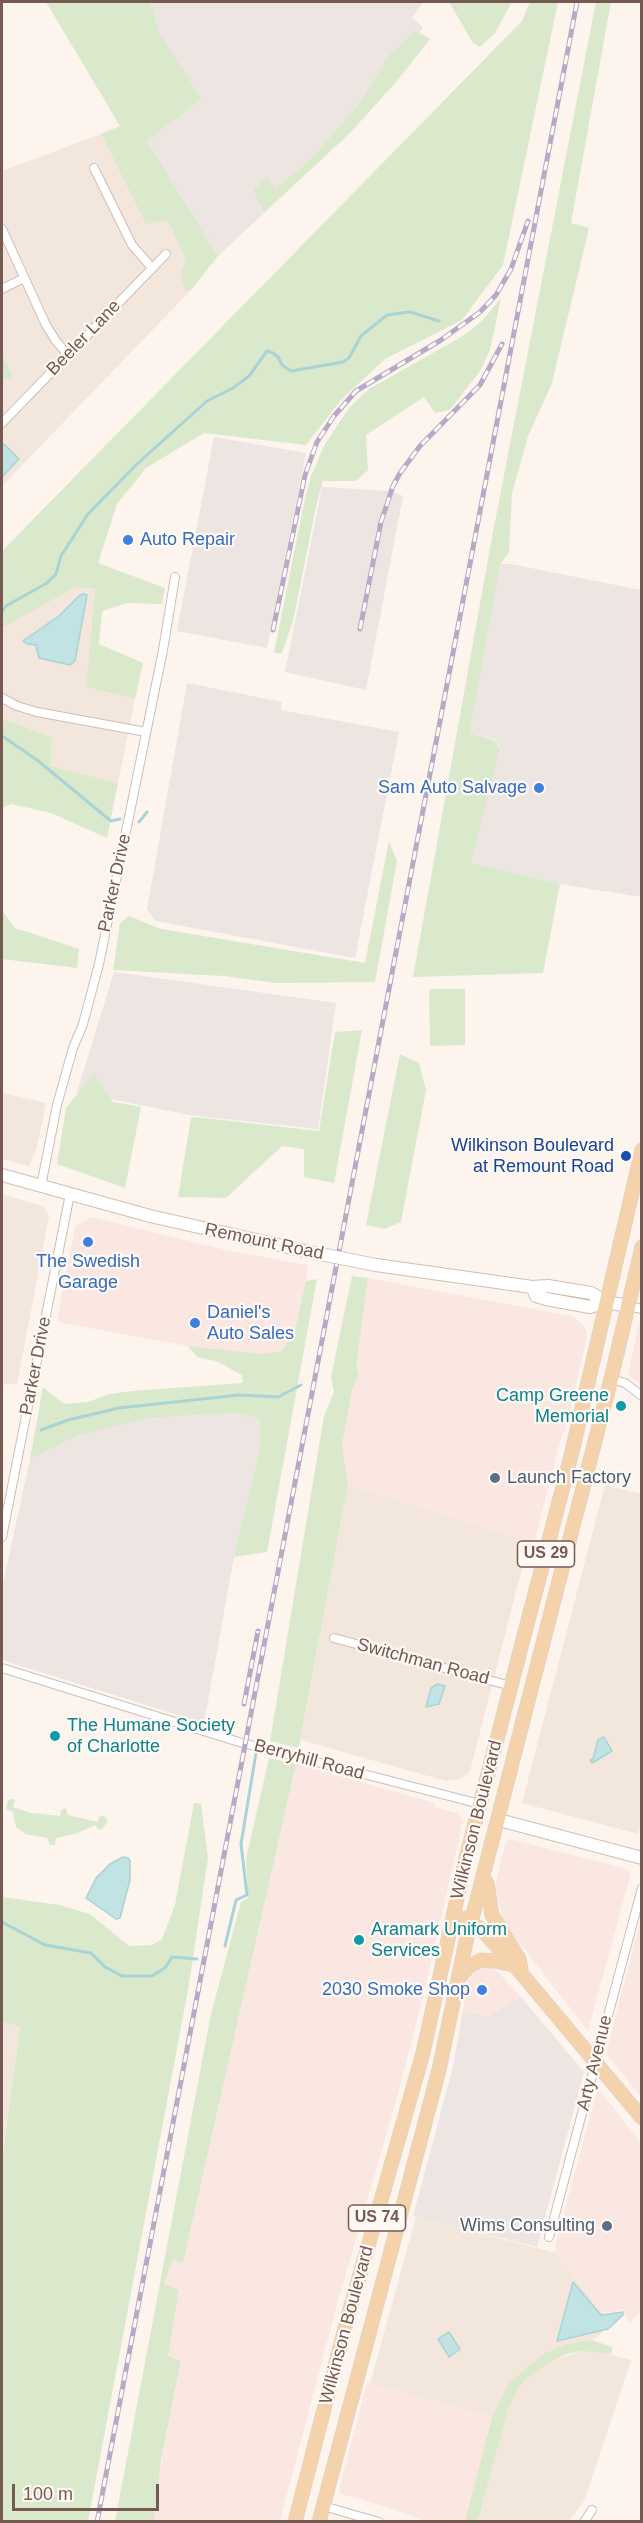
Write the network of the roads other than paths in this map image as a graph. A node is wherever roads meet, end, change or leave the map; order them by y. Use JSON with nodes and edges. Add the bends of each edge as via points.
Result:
{"nodes":[{"id":1,"x":94,"y":168,"type":"dead end"},
{"id":2,"x":2,"y":229,"type":"edge"},
{"id":3,"x":166,"y":254,"type":"dead end"},
{"id":4,"x":152,"y":268,"type":"junction"},
{"id":5,"x":24,"y":278,"type":"junction"},
{"id":6,"x":2,"y":289,"type":"edge"},
{"id":7,"x":68,"y":354,"type":"junction"},
{"id":8,"x":2,"y":423,"type":"edge"},
{"id":9,"x":175,"y":577,"type":"dead end"},
{"id":10,"x":2,"y":698,"type":"edge"},
{"id":11,"x":146,"y":732,"type":"junction"},
{"id":12,"x":642,"y":1150,"type":"edge"},
{"id":13,"x":2,"y":1175,"type":"edge"},
{"id":14,"x":41,"y":1186,"type":"junction"},
{"id":15,"x":70,"y":1194,"type":"junction"},
{"id":16,"x":642,"y":1247,"type":"edge"},
{"id":17,"x":606,"y":1302,"type":"junction"},
{"id":18,"x":635,"y":1307,"type":"edge"},
{"id":19,"x":611,"y":1379,"type":"junction"},
{"id":20,"x":642,"y":1396,"type":"edge"},
{"id":21,"x":3,"y":1526,"type":"edge"},
{"id":22,"x":2,"y":1537,"type":"edge"},
{"id":23,"x":334,"y":1638,"type":"dead end"},
{"id":24,"x":2,"y":1668,"type":"edge"},
{"id":25,"x":511,"y":1686,"type":"junction"},
{"id":26,"x":480,"y":1804,"type":"junction"},
{"id":27,"x":499,"y":1820,"type":"junction"},
{"id":28,"x":642,"y":1858,"type":"edge"},
{"id":29,"x":489,"y":1860,"type":"junction"},
{"id":30,"x":642,"y":1888,"type":"edge"},
{"id":31,"x":453,"y":1913,"type":"junction"},
{"id":32,"x":472,"y":1921,"type":"junction"},
{"id":33,"x":518,"y":1969,"type":"junction"},
{"id":34,"x":455,"y":1992,"type":"junction"},
{"id":35,"x":595,"y":2063,"type":"junction"},
{"id":36,"x":642,"y":2118,"type":"edge"},
{"id":37,"x":549,"y":2237,"type":"dead end"},
{"id":38,"x":323,"y":2506,"type":"junction"},
{"id":39,"x":592,"y":2510,"type":"dead end"},
{"id":40,"x":295,"y":2522,"type":"edge"},
{"id":41,"x":319,"y":2522,"type":"edge"},
{"id":42,"x":379,"y":2522,"type":"edge"},
{"id":43,"x":584,"y":2522,"type":"edge"}],
"edges":[{"from":1,"to":4,"type":"street","via":[[132,245]]},
{"from":2,"to":5,"type":"street"},
{"from":3,"to":4,"type":"street","name":"Beeler Lane"},
{"from":4,"to":7,"type":"street","name":"Beeler Lane"},
{"from":5,"to":6,"type":"street"},
{"from":5,"to":7,"type":"street","via":[[52,336]]},
{"from":7,"to":8,"type":"street","name":"Beeler Lane"},
{"from":9,"to":11,"type":"street","name":"Parker Drive"},
{"from":10,"to":11,"type":"street","via":[[37,712]]},
{"from":11,"to":14,"type":"street","name":"Parker Drive","via":[[99,964],[57,1106]]},
{"from":12,"to":17,"type":"main road","name":"Wilkinson Boulevard","number":"US 29"},
{"from":13,"to":14,"type":"main road","name":"Remount Road"},
{"from":14,"to":15,"type":"main road","name":"Remount Road"},
{"from":15,"to":17,"type":"main road","name":"Remount Road","bridge":true,"via":[[305,1251],[532,1287],[589,1292]]},
{"from":15,"to":21,"type":"street","name":"Parker Drive"},
{"from":16,"to":18,"type":"main road","name":"Wilkinson Boulevard","number":"US 29"},
{"from":17,"to":18,"type":"main road","name":"Remount Road"},
{"from":17,"to":25,"type":"main road","name":"Wilkinson Boulevard","number":"US 29","via":[[569,1467]]},
{"from":18,"to":19,"type":"main road","name":"Wilkinson Boulevard","number":"US 29"},
{"from":19,"to":20,"type":"street","via":[[625,1383]]},
{"from":19,"to":27,"type":"main road","name":"Wilkinson Boulevard","number":"US 29"},
{"from":21,"to":22,"type":"street","name":"Parker Drive"},
{"from":23,"to":25,"type":"street","name":"Switchman Road"},
{"from":24,"to":26,"type":"street","name":"Berryhill Road","via":[[239,1742]]},
{"from":25,"to":26,"type":"main road","name":"Wilkinson Boulevard","number":"US 29"},
{"from":26,"to":31,"type":"main road","name":"Wilkinson Boulevard","number":"US 29"},
{"from":27,"to":28,"type":"main road"},
{"from":27,"to":29,"type":"main road","name":"Wilkinson Boulevard","number":"US 29"},
{"from":29,"to":32,"type":"main road","name":"Wilkinson Boulevard","number":"US 29"},
{"from":29,"to":33,"type":"main road","via":[[489,1908],[519,1959]]},
{"from":30,"to":35,"type":"street","name":"Arty Avenue"},
{"from":31,"to":32,"type":"main road"},
{"from":31,"to":40,"type":"main road","name":"Wilkinson Boulevard","number":"US 74","via":[[423,2053],[347,2320]]},
{"from":32,"to":33,"type":"main road"},
{"from":32,"to":34,"type":"main road","name":"Wilkinson Boulevard","number":"US 74"},
{"from":33,"to":34,"type":"main road","via":[[492,1960],[474,1963],[462,1973]]},
{"from":33,"to":35,"type":"main road"},
{"from":34,"to":38,"type":"main road","name":"Wilkinson Boulevard","number":"US 74","via":[[430,2103]]},
{"from":35,"to":36,"type":"main road"},
{"from":35,"to":37,"type":"street","name":"Arty Avenue"},
{"from":38,"to":41,"type":"main road","name":"Wilkinson Boulevard","number":"US 74"},
{"from":38,"to":42,"type":"street"},
{"from":39,"to":43,"type":"street"}]}
